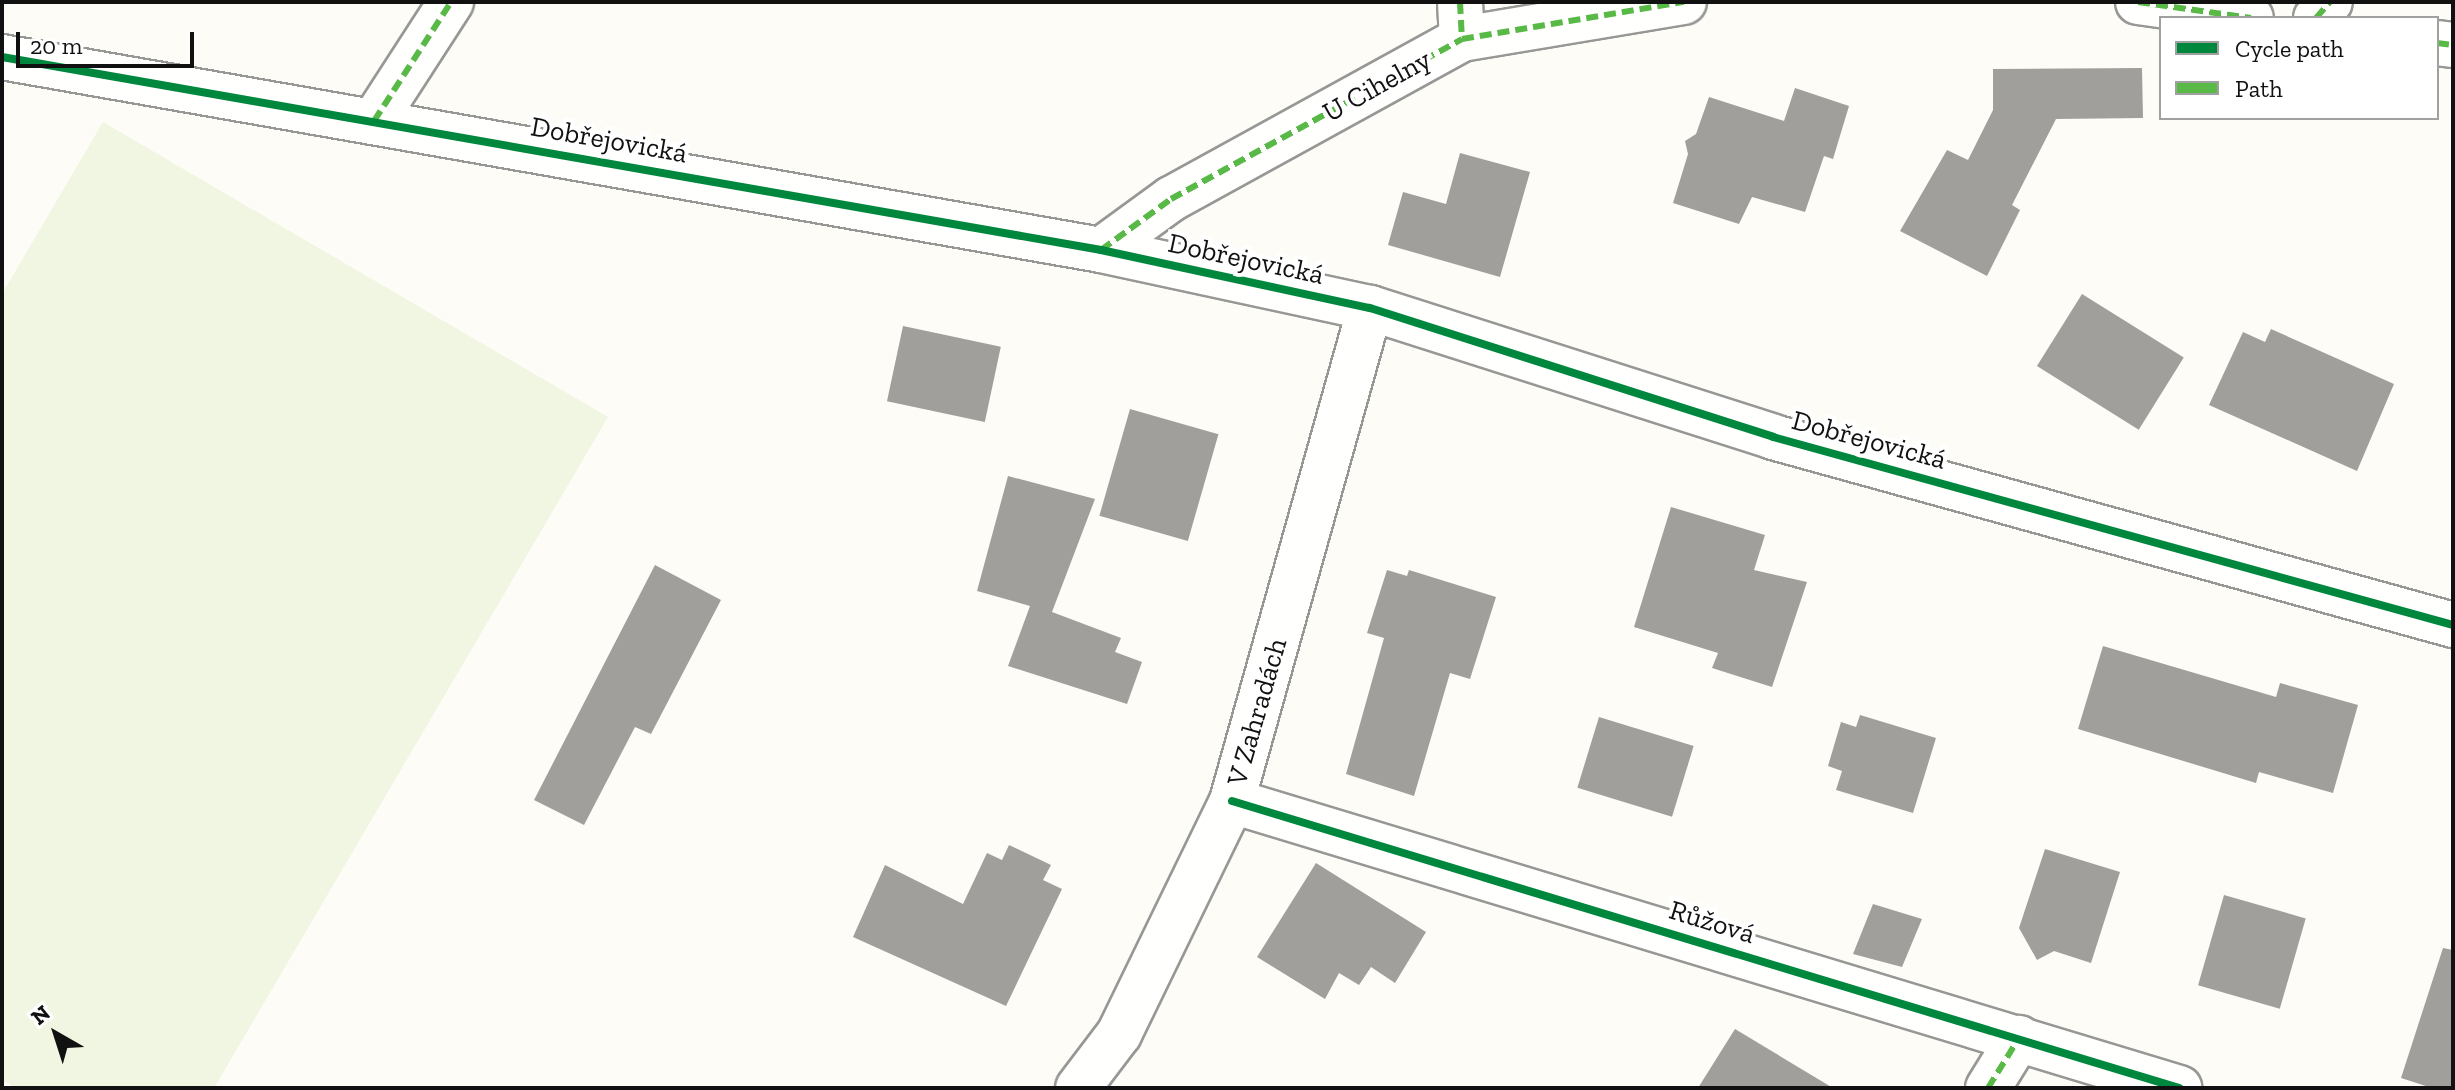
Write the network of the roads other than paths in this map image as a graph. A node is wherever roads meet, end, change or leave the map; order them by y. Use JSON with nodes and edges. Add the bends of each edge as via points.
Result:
{"nodes":[{"id":1,"x":451,"y":2,"type":"edge"},
{"id":2,"x":1684,"y":2,"type":"edge"},
{"id":3,"x":2138,"y":2,"type":"edge"},
{"id":4,"x":2237,"y":16,"type":"edge"},
{"id":5,"x":1461,"y":21,"type":"edge"},
{"id":6,"x":2,"y":57,"type":"edge"},
{"id":7,"x":374,"y":121,"type":"junction"},
{"id":8,"x":1101,"y":250,"type":"junction"},
{"id":9,"x":1370,"y":308,"type":"junction"},
{"id":10,"x":2453,"y":625,"type":"edge"},
{"id":11,"x":1232,"y":801,"type":"junction"},
{"id":12,"x":2019,"y":1038,"type":"junction"},
{"id":13,"x":1078,"y":1088,"type":"edge"},
{"id":14,"x":1988,"y":1088,"type":"edge"},
{"id":15,"x":2179,"y":1088,"type":"edge"}],
"edges":[{"from":1,"to":7,"type":"street"},
{"from":2,"to":5,"type":"street","name":"U Cihelny"},
{"from":3,"to":4,"type":"street"},
{"from":5,"to":8,"type":"street","name":"U Cihelny","via":[[1171,199]]},
{"from":6,"to":7,"type":"street","name":"Dobřejovická"},
{"from":7,"to":8,"type":"street","name":"Dobřejovická"},
{"from":8,"to":9,"type":"street","name":"Dobřejovická"},
{"from":9,"to":10,"type":"street","name":"Dobřejovická","via":[[1773,437]]},
{"from":9,"to":11,"type":"street","name":"V Zahradách"},
{"from":11,"to":12,"type":"street","name":"Růžová"},
{"from":11,"to":13,"type":"street","name":"V Zahradách","via":[[1119,1034]]},
{"from":12,"to":14,"type":"street"},
{"from":12,"to":15,"type":"street","name":"Růžová"}]}
